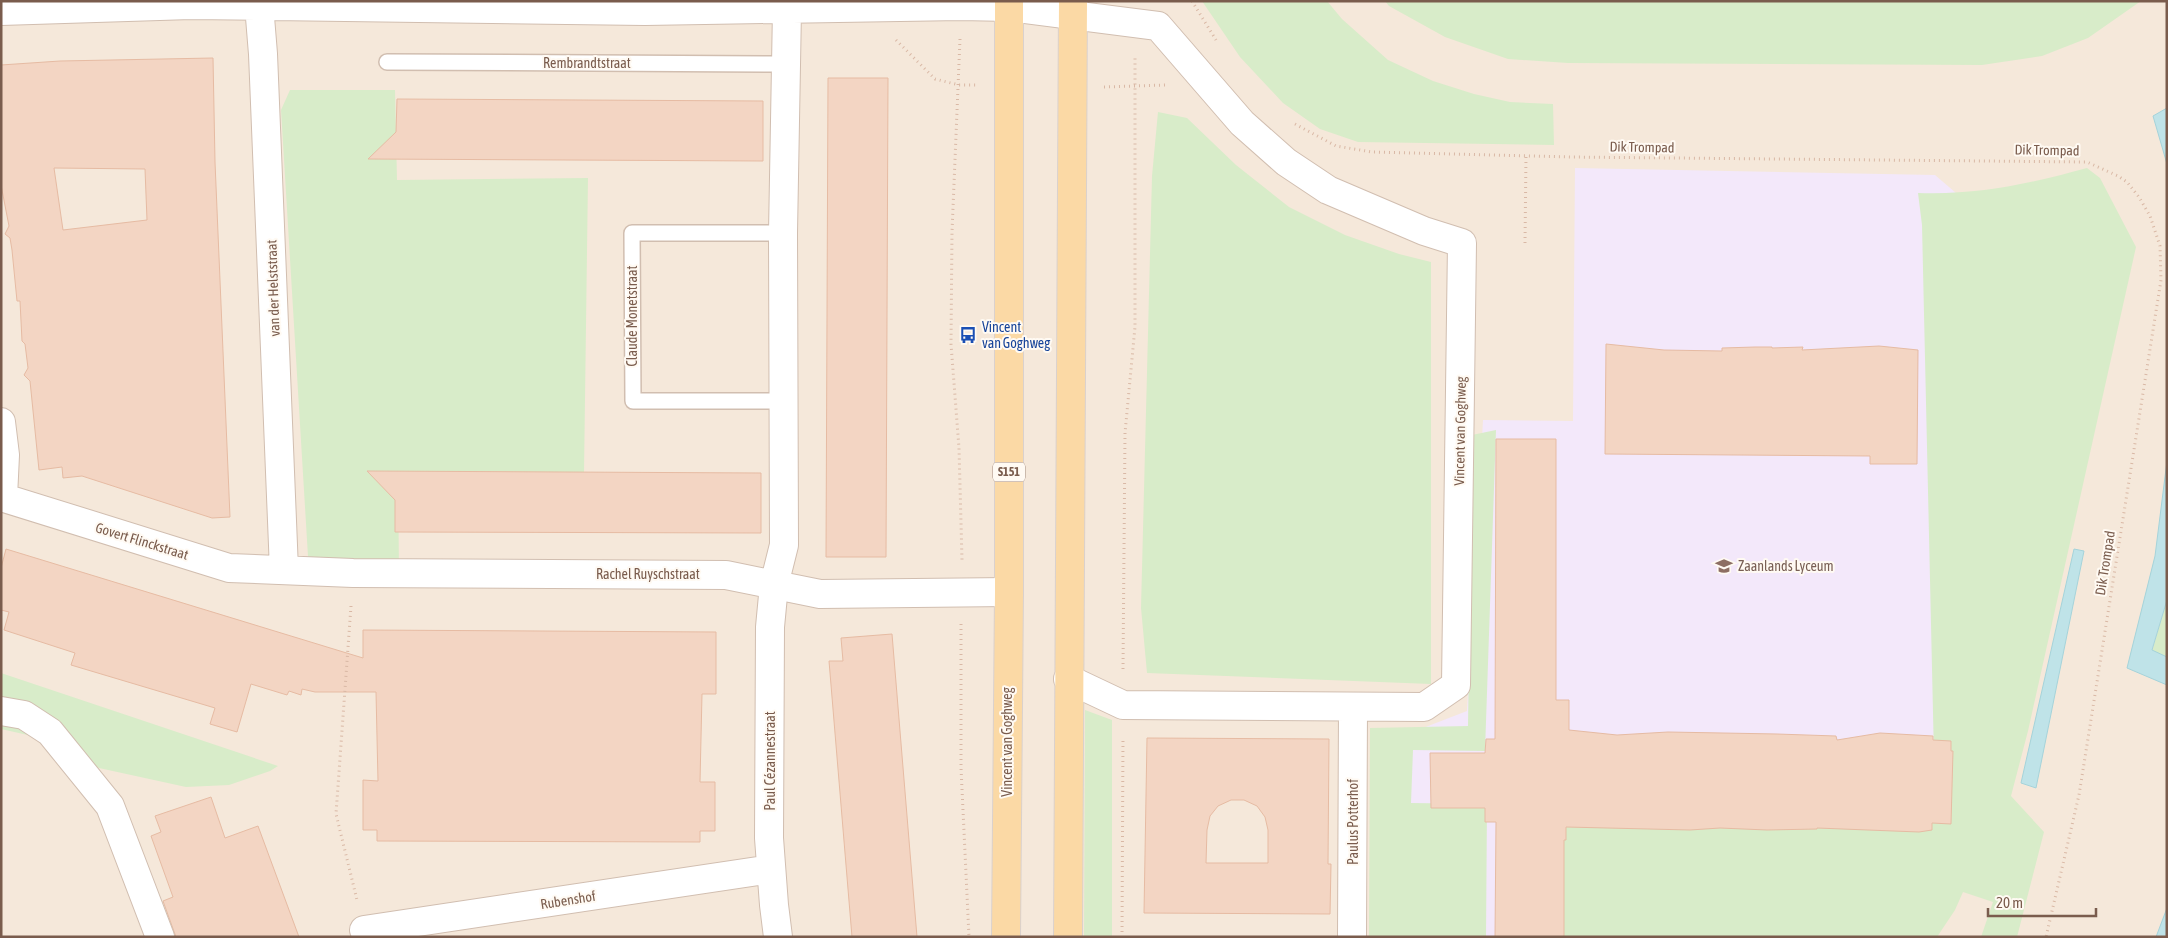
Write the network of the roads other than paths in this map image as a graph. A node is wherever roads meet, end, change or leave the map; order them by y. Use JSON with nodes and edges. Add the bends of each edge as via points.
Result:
{"nodes":[{"id":1,"x":191,"y":3,"type":"edge"},
{"id":2,"x":1009,"y":4,"type":"edge"},
{"id":3,"x":259,"y":5,"type":"junction"},
{"id":4,"x":580,"y":5,"type":"edge"},
{"id":5,"x":645,"y":6,"type":"edge"},
{"id":6,"x":1073,"y":8,"type":"edge"},
{"id":7,"x":787,"y":9,"type":"junction"},
{"id":8,"x":1,"y":12,"type":"edge"},
{"id":9,"x":388,"y":62,"type":"dead end"},
{"id":10,"x":786,"y":64,"type":"junction"},
{"id":11,"x":783,"y":232,"type":"junction"},
{"id":12,"x":783,"y":401,"type":"junction"},
{"id":13,"x":1,"y":422,"type":"edge"},
{"id":14,"x":2,"y":497,"type":"edge"},
{"id":15,"x":284,"y":570,"type":"junction"},
{"id":16,"x":774,"y":585,"type":"junction"},
{"id":17,"x":1009,"y":592,"type":"junction"},
{"id":18,"x":1068,"y":679,"type":"junction"},
{"id":19,"x":1353,"y":706,"type":"junction"},
{"id":20,"x":1,"y":711,"type":"edge"},
{"id":21,"x":771,"y":869,"type":"junction"},
{"id":22,"x":364,"y":930,"type":"road end"},
{"id":23,"x":160,"y":937,"type":"edge"},
{"id":24,"x":778,"y":937,"type":"edge"},
{"id":25,"x":1006,"y":937,"type":"edge"},
{"id":26,"x":1068,"y":937,"type":"edge"},
{"id":27,"x":1352,"y":937,"type":"edge"}],
"edges":[{"from":1,"to":3,"type":"street"},
{"from":1,"to":8,"type":"street"},
{"from":2,"to":6,"type":"street","name":"Vincent van Goghweg"},
{"from":2,"to":7,"type":"street"},
{"from":2,"to":17,"type":"main road","name":"Vincent van Goghweg","number":"S151"},
{"from":3,"to":4,"type":"street"},
{"from":3,"to":15,"type":"street","name":"van der Helststraat"},
{"from":4,"to":5,"type":"street"},
{"from":5,"to":7,"type":"street"},
{"from":6,"to":18,"type":"main road"},
{"from":6,"to":19,"type":"street","name":"Vincent van Goghweg","via":[[1158,26],[1242,124],[1286,162],[1328,190],[1462,243],[1456,685],[1424,707]]},
{"from":7,"to":10,"type":"street"},
{"from":9,"to":10,"type":"lane","name":"Rembrandtstraat"},
{"from":10,"to":11,"type":"street"},
{"from":11,"to":12,"type":"street"},
{"from":11,"to":12,"type":"lane","name":"Claude Monetstraat","via":[[632,233],[632,243],[633,401]]},
{"from":12,"to":16,"type":"street","via":[[784,545]]},
{"from":13,"to":14,"type":"street","via":[[5,455]]},
{"from":14,"to":15,"type":"street","name":"Govert Flinckstraat","via":[[229,568]]},
{"from":15,"to":16,"type":"street","name":"Rachel Ruyschstraat","via":[[726,575]]},
{"from":16,"to":17,"type":"street","name":"Rachel Ruyschstraat","via":[[820,594]]},
{"from":16,"to":21,"type":"street","name":"Paul Cézannestraat","via":[[770,627]]},
{"from":17,"to":25,"type":"main road","name":"Vincent van Goghweg","number":"S151"},
{"from":18,"to":19,"type":"street","name":"Vincent van Goghweg","via":[[1123,705]]},
{"from":18,"to":26,"type":"main road"},
{"from":19,"to":27,"type":"street","name":"Paulus Potterhof"},
{"from":20,"to":23,"type":"street","via":[[24,715],[50,732],[110,806]]},
{"from":21,"to":22,"type":"street","name":"Rubenshof"},
{"from":21,"to":24,"type":"street","name":"Paul Cézannestraat"}]}
